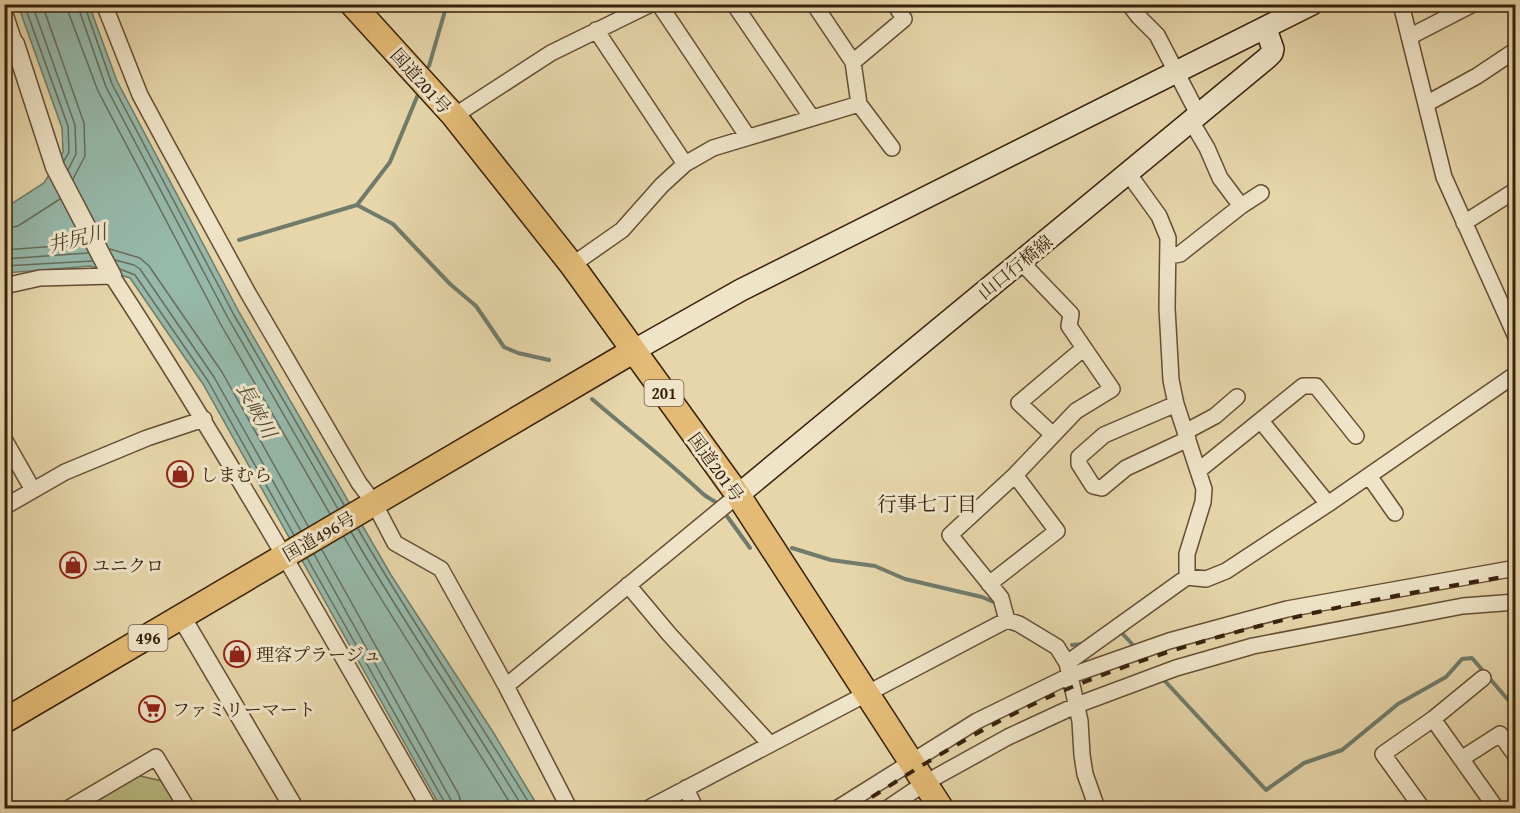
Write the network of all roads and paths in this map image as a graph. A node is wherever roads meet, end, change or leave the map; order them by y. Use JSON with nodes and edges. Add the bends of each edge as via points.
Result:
{"nodes":[{"id":1,"x":104,"y":4,"type":"edge"},
{"id":2,"x":352,"y":4,"type":"edge"},
{"id":3,"x":651,"y":4,"type":"edge"},
{"id":4,"x":658,"y":4,"type":"edge"},
{"id":5,"x":734,"y":4,"type":"edge"},
{"id":6,"x":814,"y":4,"type":"edge"},
{"id":7,"x":895,"y":4,"type":"edge"},
{"id":8,"x":1130,"y":4,"type":"edge"},
{"id":9,"x":1312,"y":4,"type":"edge"},
{"id":10,"x":1401,"y":4,"type":"edge"},
{"id":11,"x":1473,"y":4,"type":"edge"},
{"id":12,"x":4,"y":11,"type":"edge"},
{"id":13,"x":1266,"y":29,"type":"junction"},
{"id":14,"x":596,"y":30,"type":"junction"},
{"id":15,"x":1409,"y":37,"type":"junction"},
{"id":16,"x":10,"y":47,"type":"edge"},
{"id":17,"x":1515,"y":50,"type":"edge"},
{"id":18,"x":853,"y":62,"type":"junction"},
{"id":19,"x":1177,"y":73,"type":"junction"},
{"id":20,"x":859,"y":104,"type":"junction"},
{"id":21,"x":1426,"y":104,"type":"junction"},
{"id":22,"x":454,"y":116,"type":"junction"},
{"id":23,"x":812,"y":118,"type":"junction"},
{"id":24,"x":1195,"y":118,"type":"junction"},
{"id":25,"x":748,"y":138,"type":"junction"},
{"id":26,"x":892,"y":148,"type":"dead end"},
{"id":27,"x":686,"y":164,"type":"junction"},
{"id":28,"x":1128,"y":173,"type":"junction"},
{"id":29,"x":1515,"y":190,"type":"edge"},
{"id":30,"x":1261,"y":193,"type":"dead end"},
{"id":31,"x":1241,"y":206,"type":"junction"},
{"id":32,"x":1464,"y":223,"type":"junction"},
{"id":33,"x":1169,"y":256,"type":"junction"},
{"id":34,"x":1021,"y":262,"type":"junction"},
{"id":35,"x":572,"y":265,"type":"junction"},
{"id":36,"x":112,"y":276,"type":"junction"},
{"id":37,"x":4,"y":286,"type":"edge"},
{"id":38,"x":1515,"y":337,"type":"edge"},
{"id":39,"x":1084,"y":348,"type":"junction"},
{"id":40,"x":633,"y":351,"type":"junction"},
{"id":41,"x":1515,"y":374,"type":"edge"},
{"id":42,"x":1237,"y":397,"type":"dead end"},
{"id":43,"x":1176,"y":404,"type":"junction"},
{"id":44,"x":204,"y":419,"type":"junction"},
{"id":45,"x":1261,"y":421,"type":"junction"},
{"id":46,"x":1052,"y":434,"type":"junction"},
{"id":47,"x":1186,"y":436,"type":"junction"},
{"id":48,"x":1356,"y":436,"type":"dead end"},
{"id":49,"x":4,"y":439,"type":"edge"},
{"id":50,"x":1198,"y":471,"type":"junction"},
{"id":51,"x":1015,"y":475,"type":"junction"},
{"id":52,"x":1369,"y":476,"type":"junction"},
{"id":53,"x":33,"y":490,"type":"junction"},
{"id":54,"x":738,"y":495,"type":"junction"},
{"id":55,"x":374,"y":503,"type":"junction"},
{"id":56,"x":1328,"y":504,"type":"junction"},
{"id":57,"x":4,"y":507,"type":"edge"},
{"id":58,"x":1395,"y":513,"type":"dead end"},
{"id":59,"x":287,"y":554,"type":"junction"},
{"id":60,"x":1515,"y":568,"type":"edge"},
{"id":61,"x":1187,"y":577,"type":"junction"},
{"id":62,"x":989,"y":584,"type":"junction"},
{"id":63,"x":628,"y":585,"type":"junction"},
{"id":64,"x":1515,"y":602,"type":"edge"},
{"id":65,"x":182,"y":618,"type":"junction"},
{"id":66,"x":1007,"y":620,"type":"junction"},
{"id":67,"x":1068,"y":670,"type":"junction"},
{"id":68,"x":1483,"y":678,"type":"dead end"},
{"id":69,"x":506,"y":686,"type":"junction"},
{"id":70,"x":868,"y":694,"type":"junction"},
{"id":71,"x":1077,"y":705,"type":"junction"},
{"id":72,"x":1432,"y":719,"type":"junction"},
{"id":73,"x":4,"y":721,"type":"edge"},
{"id":74,"x":770,"y":744,"type":"junction"},
{"id":75,"x":1515,"y":756,"type":"edge"},
{"id":76,"x":1461,"y":759,"type":"junction"},
{"id":77,"x":910,"y":762,"type":"junction"},
{"id":78,"x":925,"y":783,"type":"junction"},
{"id":79,"x":686,"y":788,"type":"junction"},
{"id":80,"x":69,"y":808,"type":"edge"},
{"id":81,"x":187,"y":808,"type":"edge"},
{"id":82,"x":294,"y":808,"type":"edge"},
{"id":83,"x":429,"y":808,"type":"edge"},
{"id":84,"x":569,"y":808,"type":"edge"},
{"id":85,"x":649,"y":808,"type":"edge"},
{"id":86,"x":695,"y":808,"type":"edge"},
{"id":87,"x":838,"y":808,"type":"edge"},
{"id":88,"x":888,"y":808,"type":"edge"},
{"id":89,"x":941,"y":808,"type":"edge"},
{"id":90,"x":1097,"y":808,"type":"edge"},
{"id":91,"x":1422,"y":808,"type":"edge"},
{"id":92,"x":1496,"y":808,"type":"edge"}],
"edges":[{"from":1,"to":55,"type":"street","via":[[140,95],[168,147],[248,293]]},
{"from":2,"to":22,"type":"highway","name":"国道201号","number":"201"},
{"from":3,"to":14,"type":"street"},
{"from":4,"to":25,"type":"street"},
{"from":5,"to":23,"type":"street"},
{"from":6,"to":18,"type":"street"},
{"from":7,"to":18,"type":"street","via":[[904,19]]},
{"from":8,"to":19,"type":"street","via":[[1157,35]]},
{"from":9,"to":13,"type":"main road"},
{"from":10,"to":15,"type":"street"},
{"from":11,"to":15,"type":"street"},
{"from":12,"to":16,"type":"street"},
{"from":13,"to":19,"type":"main road"},
{"from":13,"to":24,"type":"main road","name":"山口行橋線","via":[[1272,53]]},
{"from":14,"to":22,"type":"street","via":[[518,73]]},
{"from":14,"to":27,"type":"street"},
{"from":15,"to":21,"type":"street"},
{"from":16,"to":36,"type":"street","via":[[55,167]]},
{"from":17,"to":21,"type":"street"},
{"from":18,"to":20,"type":"street"},
{"from":19,"to":24,"type":"street"},
{"from":19,"to":40,"type":"main road","via":[[741,291]]},
{"from":20,"to":23,"type":"street"},
{"from":20,"to":26,"type":"street"},
{"from":21,"to":32,"type":"street","via":[[1444,177]]},
{"from":22,"to":35,"type":"highway","name":"国道201号","number":"201"},
{"from":23,"to":25,"type":"street"},
{"from":24,"to":28,"type":"main road","name":"山口行橋線"},
{"from":24,"to":31,"type":"street","via":[[1220,178]]},
{"from":25,"to":27,"type":"street","via":[[712,148]]},
{"from":27,"to":35,"type":"street","via":[[622,230]]},
{"from":28,"to":33,"type":"street","via":[[1162,222]]},
{"from":28,"to":34,"type":"main road","name":"山口行橋線"},
{"from":29,"to":32,"type":"street"},
{"from":30,"to":31,"type":"street"},
{"from":31,"to":33,"type":"street","via":[[1180,254]]},
{"from":32,"to":38,"type":"street"},
{"from":33,"to":43,"type":"street","via":[[1168,353]]},
{"from":34,"to":39,"type":"street","via":[[1071,314],[1070,326]]},
{"from":34,"to":54,"type":"main road","name":"山口行橋線"},
{"from":35,"to":40,"type":"highway","name":"国道201号","number":"201"},
{"from":36,"to":37,"type":"street","via":[[40,278]]},
{"from":36,"to":44,"type":"street"},
{"from":39,"to":46,"type":"street","via":[[1112,389],[1076,411]]},
{"from":39,"to":46,"type":"street","via":[[1019,403]]},
{"from":40,"to":54,"type":"highway","name":"国道201号","number":"201"},
{"from":40,"to":55,"type":"highway","name":"国道496号","number":"496"},
{"from":41,"to":52,"type":"street"},
{"from":42,"to":47,"type":"street"},
{"from":43,"to":47,"type":"street"},
{"from":43,"to":47,"type":"street","via":[[1104,435],[1079,457],[1079,464],[1093,486],[1102,488],[1126,468]]},
{"from":44,"to":53,"type":"street","via":[[136,442]]},
{"from":44,"to":59,"type":"street"},
{"from":45,"to":48,"type":"street","via":[[1303,386],[1316,386]]},
{"from":45,"to":50,"type":"street"},
{"from":45,"to":56,"type":"street"},
{"from":46,"to":51,"type":"street"},
{"from":47,"to":50,"type":"street"},
{"from":49,"to":53,"type":"street"},
{"from":50,"to":61,"type":"street","via":[[1204,489],[1203,502],[1187,554]]},
{"from":51,"to":62,"type":"street","via":[[950,535]]},
{"from":51,"to":62,"type":"street","via":[[1057,531]]},
{"from":52,"to":56,"type":"street"},
{"from":52,"to":58,"type":"street"},
{"from":53,"to":57,"type":"street"},
{"from":54,"to":63,"type":"street"},
{"from":54,"to":70,"type":"highway","name":"国道201号","number":"201"},
{"from":55,"to":59,"type":"highway","name":"国道496号","number":"496"},
{"from":55,"to":69,"type":"street","via":[[395,543],[441,569]]},
{"from":56,"to":61,"type":"street","via":[[1226,571],[1206,579]]},
{"from":59,"to":65,"type":"highway","name":"国道496号","number":"496"},
{"from":59,"to":83,"type":"street"},
{"from":60,"to":67,"type":"street","via":[[1352,596],[1239,621]]},
{"from":61,"to":67,"type":"street"},
{"from":62,"to":66,"type":"street","via":[[1001,598]]},
{"from":63,"to":69,"type":"street"},
{"from":63,"to":74,"type":"street"},
{"from":64,"to":71,"type":"street","via":[[1463,606],[1253,646],[1176,668]]},
{"from":65,"to":73,"type":"highway","name":"国道496号","number":"496"},
{"from":65,"to":82,"type":"street"},
{"from":66,"to":67,"type":"street","via":[[1057,647]]},
{"from":66,"to":70,"type":"street"},
{"from":67,"to":71,"type":"street"},
{"from":67,"to":77,"type":"street"},
{"from":68,"to":72,"type":"street"},
{"from":69,"to":84,"type":"street"},
{"from":70,"to":74,"type":"street"},
{"from":70,"to":77,"type":"highway","name":"国道201号","number":"201"},
{"from":71,"to":78,"type":"street"},
{"from":71,"to":90,"type":"street","via":[[1085,774]]},
{"from":72,"to":76,"type":"street"},
{"from":72,"to":91,"type":"street","via":[[1383,754]]},
{"from":74,"to":79,"type":"street"},
{"from":75,"to":76,"type":"street","via":[[1500,734]]},
{"from":76,"to":92,"type":"street"},
{"from":77,"to":78,"type":"highway","name":"国道201号","number":"201"},
{"from":77,"to":87,"type":"street"},
{"from":78,"to":88,"type":"street"},
{"from":78,"to":89,"type":"highway","name":"国道201号","number":"201"},
{"from":79,"to":85,"type":"street"},
{"from":79,"to":86,"type":"street"},
{"from":80,"to":81,"type":"street","via":[[156,757]]}]}
